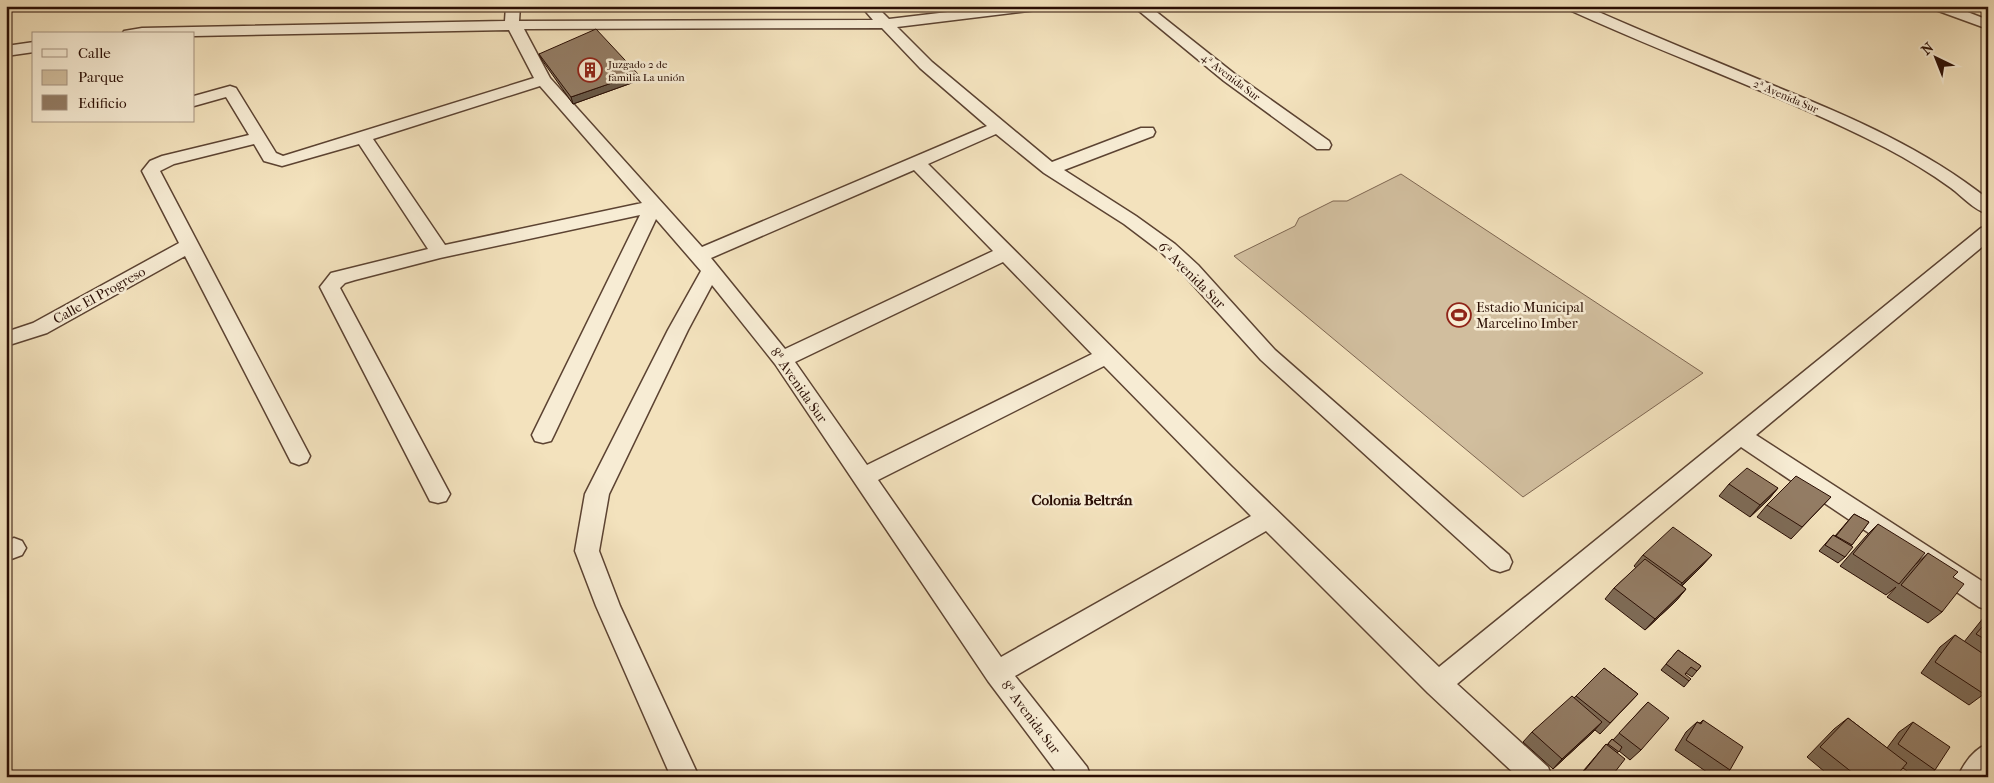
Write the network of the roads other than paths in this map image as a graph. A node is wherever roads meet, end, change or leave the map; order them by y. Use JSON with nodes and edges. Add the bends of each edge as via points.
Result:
{"nodes":[{"id":1,"x":868,"y":6,"type":"edge"},
{"id":2,"x":1037,"y":6,"type":"edge"},
{"id":3,"x":1140,"y":6,"type":"edge"},
{"id":4,"x":1572,"y":6,"type":"edge"},
{"id":5,"x":1938,"y":6,"type":"edge"},
{"id":6,"x":514,"y":16,"type":"edge"},
{"id":7,"x":885,"y":24,"type":"junction"},
{"id":8,"x":1988,"y":25,"type":"edge"},
{"id":9,"x":142,"y":32,"type":"edge"},
{"id":10,"x":32,"y":47,"type":"edge"},
{"id":11,"x":6,"y":51,"type":"edge"},
{"id":12,"x":543,"y":80,"type":"junction"},
{"id":13,"x":195,"y":101,"type":"edge"},
{"id":14,"x":998,"y":127,"type":"junction"},
{"id":15,"x":1147,"y":132,"type":"dead end"},
{"id":16,"x":363,"y":137,"type":"junction"},
{"id":17,"x":259,"y":138,"type":"junction"},
{"id":18,"x":1323,"y":145,"type":"dead end"},
{"id":19,"x":917,"y":163,"type":"junction"},
{"id":20,"x":1050,"y":169,"type":"junction"},
{"id":21,"x":653,"y":206,"type":"junction"},
{"id":22,"x":1988,"y":208,"type":"edge"},
{"id":23,"x":1988,"y":232,"type":"edge"},
{"id":24,"x":190,"y":245,"type":"junction"},
{"id":25,"x":440,"y":252,"type":"junction"},
{"id":26,"x":1006,"y":253,"type":"junction"},
{"id":27,"x":704,"y":263,"type":"junction"},
{"id":28,"x":6,"y":340,"type":"edge"},
{"id":29,"x":1107,"y":355,"type":"junction"},
{"id":30,"x":782,"y":359,"type":"junction"},
{"id":31,"x":543,"y":434,"type":"dead end"},
{"id":32,"x":1740,"y":435,"type":"junction"},
{"id":33,"x":299,"y":456,"type":"dead end"},
{"id":34,"x":863,"y":477,"type":"junction"},
{"id":35,"x":438,"y":494,"type":"dead end"},
{"id":36,"x":1268,"y":518,"type":"junction"},
{"id":37,"x":1500,"y":562,"type":"dead end"},
{"id":38,"x":1988,"y":599,"type":"edge"},
{"id":39,"x":997,"y":673,"type":"junction"},
{"id":40,"x":1437,"y":684,"type":"junction"},
{"id":41,"x":1988,"y":757,"type":"edge"},
{"id":42,"x":685,"y":777,"type":"edge"},
{"id":43,"x":1076,"y":777,"type":"edge"},
{"id":44,"x":1538,"y":777,"type":"edge"},
{"id":45,"x":1972,"y":777,"type":"edge"}],
"edges":[{"from":1,"to":7,"type":"street","name":"6ª Avenida Sur"},
{"from":2,"to":7,"type":"street"},
{"from":3,"to":18,"type":"street","name":"4ª Avenida Sur","via":[[1230,78]]},
{"from":4,"to":22,"type":"street","name":"2ª Avenida Sur","via":[[1853,126],[1928,166]]},
{"from":5,"to":8,"type":"street"},
{"from":6,"to":7,"type":"street"},
{"from":6,"to":9,"type":"street"},
{"from":6,"to":12,"type":"street","name":"8ª Avenida Sur"},
{"from":7,"to":14,"type":"street","name":"6ª Avenida Sur","via":[[926,66]]},
{"from":10,"to":11,"type":"street"},
{"from":12,"to":16,"type":"street"},
{"from":12,"to":21,"type":"street","name":"8ª Avenida Sur"},
{"from":13,"to":17,"type":"street","via":[[230,91]]},
{"from":14,"to":19,"type":"street"},
{"from":14,"to":20,"type":"street","name":"6ª Avenida Sur"},
{"from":15,"to":20,"type":"street"},
{"from":16,"to":17,"type":"street","via":[[282,161],[270,158]]},
{"from":16,"to":25,"type":"street"},
{"from":17,"to":24,"type":"street","via":[[168,160],[151,171]]},
{"from":19,"to":26,"type":"street"},
{"from":19,"to":27,"type":"street"},
{"from":20,"to":37,"type":"street","name":"6ª Avenida Sur","via":[[1168,248],[1268,355]]},
{"from":21,"to":25,"type":"street"},
{"from":21,"to":27,"type":"street","name":"8ª Avenida Sur"},
{"from":21,"to":31,"type":"street"},
{"from":23,"to":32,"type":"street"},
{"from":24,"to":28,"type":"street","name":"Calle El Progreso","via":[[40,328]]},
{"from":24,"to":33,"type":"street"},
{"from":25,"to":35,"type":"street","via":[[338,278],[330,287]]},
{"from":26,"to":29,"type":"street"},
{"from":26,"to":30,"type":"street"},
{"from":27,"to":30,"type":"street","name":"8ª Avenida Sur"},
{"from":27,"to":42,"type":"street","via":[[678,330],[597,494],[587,551],[608,606]]},
{"from":29,"to":34,"type":"street"},
{"from":29,"to":36,"type":"street"},
{"from":30,"to":34,"type":"street","name":"8ª Avenida Sur"},
{"from":32,"to":38,"type":"street"},
{"from":32,"to":40,"type":"street"},
{"from":34,"to":39,"type":"street","name":"8ª Avenida Sur"},
{"from":36,"to":39,"type":"street"},
{"from":36,"to":40,"type":"street"},
{"from":39,"to":43,"type":"street","name":"8ª Avenida Sur"},
{"from":40,"to":44,"type":"street"},
{"from":41,"to":45,"type":"street"}]}
